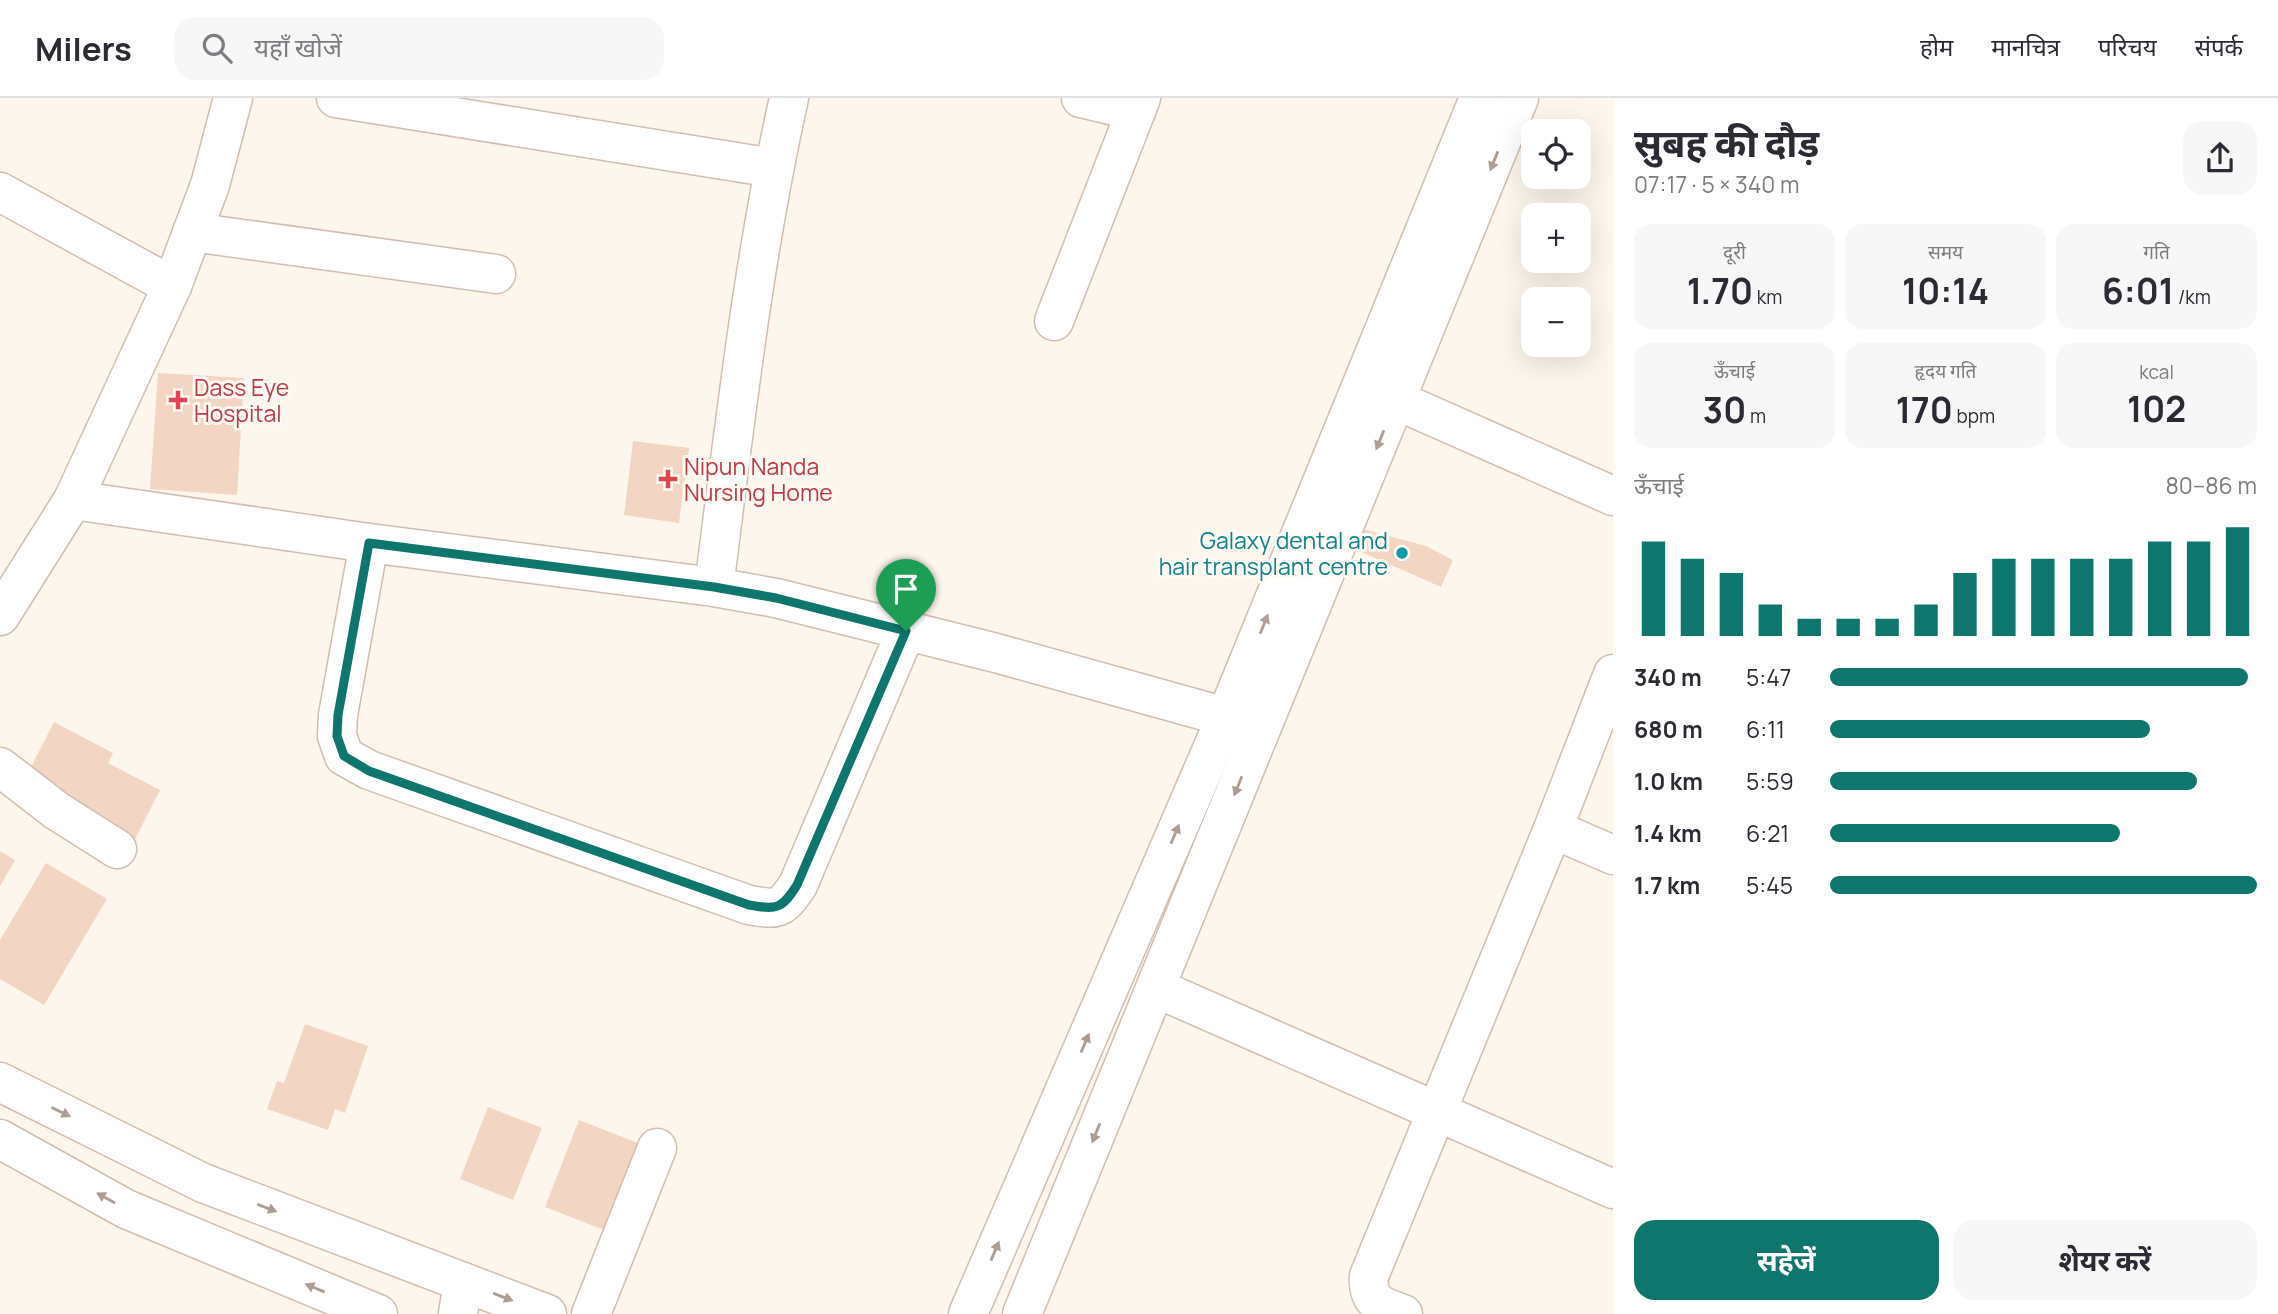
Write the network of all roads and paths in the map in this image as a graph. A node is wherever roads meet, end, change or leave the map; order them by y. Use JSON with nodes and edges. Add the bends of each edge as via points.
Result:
{"nodes":[{"id":1,"x":233,"y":98,"type":"edge"},
{"id":2,"x":336,"y":98,"type":"edge"},
{"id":3,"x":789,"y":98,"type":"edge"},
{"id":4,"x":1081,"y":98,"type":"edge"},
{"id":5,"x":1479,"y":98,"type":"edge"},
{"id":6,"x":1520,"y":98,"type":"edge"},
{"id":7,"x":1138,"y":104,"type":"edge"},
{"id":8,"x":774,"y":168,"type":"junction"},
{"id":9,"x":0,"y":192,"type":"edge"},
{"id":10,"x":192,"y":232,"type":"junction"},
{"id":11,"x":496,"y":274,"type":"dead end"},
{"id":12,"x":172,"y":286,"type":"junction"},
{"id":13,"x":1054,"y":321,"type":"dead end"},
{"id":14,"x":1396,"y":400,"type":"junction"},
{"id":15,"x":1613,"y":496,"type":"edge"},
{"id":16,"x":73,"y":500,"type":"junction"},
{"id":17,"x":369,"y":543,"type":"junction"},
{"id":18,"x":714,"y":587,"type":"junction"},
{"id":19,"x":0,"y":616,"type":"edge"},
{"id":20,"x":906,"y":631,"type":"junction"},
{"id":21,"x":1613,"y":674,"type":"edge"},
{"id":22,"x":1226,"y":718,"type":"junction"},
{"id":23,"x":1261,"y":731,"type":"junction"},
{"id":24,"x":0,"y":767,"type":"edge"},
{"id":25,"x":1553,"y":829,"type":"junction"},
{"id":26,"x":117,"y":849,"type":"dead end"},
{"id":27,"x":1613,"y":855,"type":"edge"},
{"id":28,"x":1156,"y":988,"type":"junction"},
{"id":29,"x":0,"y":1082,"type":"edge"},
{"id":30,"x":1436,"y":1112,"type":"junction"},
{"id":31,"x":0,"y":1139,"type":"edge"},
{"id":32,"x":657,"y":1148,"type":"dead end"},
{"id":33,"x":1613,"y":1189,"type":"edge"},
{"id":34,"x":461,"y":1298,"type":"edge"},
{"id":35,"x":378,"y":1314,"type":"edge"},
{"id":36,"x":547,"y":1314,"type":"edge"},
{"id":37,"x":592,"y":1314,"type":"edge"},
{"id":38,"x":968,"y":1314,"type":"edge"},
{"id":39,"x":1022,"y":1314,"type":"edge"},
{"id":40,"x":1403,"y":1314,"type":"edge"}],
"edges":[{"from":1,"to":10,"type":"street"},
{"from":2,"to":8,"type":"street"},
{"from":3,"to":8,"type":"street"},
{"from":4,"to":7,"type":"street"},
{"from":22,"to":5,"type":"street","one_way":true},
{"from":6,"to":14,"type":"street","one_way":true},
{"from":7,"to":13,"type":"street"},
{"from":8,"to":18,"type":"street","via":[[745,340]]},
{"from":9,"to":12,"type":"street"},
{"from":10,"to":11,"type":"street"},
{"from":10,"to":12,"type":"street"},
{"from":12,"to":16,"type":"street"},
{"from":14,"to":15,"type":"street"},
{"from":14,"to":23,"type":"street","one_way":true},
{"from":16,"to":17,"type":"street"},
{"from":16,"to":19,"type":"street"},
{"from":17,"to":18,"type":"street"},
{"from":17,"to":20,"type":"street","via":[[338,715],[337,736],[344,756],[369,771],[749,905],[772,909],[786,902],[797,885]]},
{"from":18,"to":20,"type":"street"},
{"from":20,"to":22,"type":"street"},
{"from":21,"to":25,"type":"street"},
{"from":22,"to":23,"type":"street"},
{"from":38,"to":22,"type":"street","one_way":true},
{"from":23,"to":28,"type":"street","one_way":true},
{"from":24,"to":26,"type":"street"},
{"from":25,"to":27,"type":"street"},
{"from":25,"to":30,"type":"street"},
{"from":28,"to":30,"type":"street"},
{"from":28,"to":39,"type":"street","one_way":true},
{"from":29,"to":34,"type":"street","one_way":true,"via":[[203,1183]]},
{"from":30,"to":33,"type":"street"},
{"from":30,"to":40,"type":"street","via":[[1369,1276],[1371,1297]]},
{"from":35,"to":31,"type":"street","one_way":true,"via":[[126,1209]]},
{"from":32,"to":37,"type":"street"},
{"from":34,"to":36,"type":"street","one_way":true}]}
